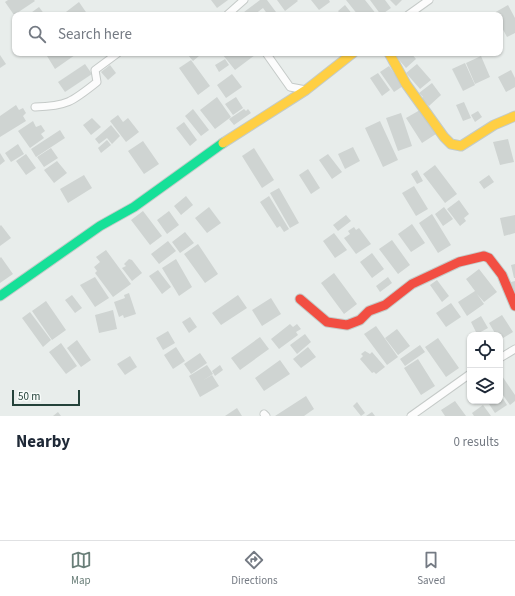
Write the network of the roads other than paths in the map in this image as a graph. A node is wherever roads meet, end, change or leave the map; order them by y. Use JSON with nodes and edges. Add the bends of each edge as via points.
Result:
{"nodes":[{"id":1,"x":244,"y":0,"type":"edge"},
{"id":2,"x":429,"y":0,"type":"edge"},
{"id":3,"x":236,"y":12,"type":"edge"},
{"id":4,"x":412,"y":12,"type":"edge"},
{"id":5,"x":114,"y":56,"type":"edge"},
{"id":6,"x":268,"y":56,"type":"edge"},
{"id":7,"x":349,"y":56,"type":"edge"},
{"id":8,"x":391,"y":56,"type":"edge"},
{"id":9,"x":306,"y":90,"type":"junction"},
{"id":10,"x":35,"y":107,"type":"dead end"},
{"id":11,"x":515,"y":116,"type":"edge"},
{"id":12,"x":0,"y":296,"type":"edge"},
{"id":13,"x":300,"y":299,"type":"dead end"},
{"id":14,"x":515,"y":306,"type":"edge"},
{"id":15,"x":515,"y":350,"type":"edge"},
{"id":16,"x":503,"y":356,"type":"edge"},
{"id":17,"x":467,"y":376,"type":"edge"},
{"id":18,"x":411,"y":416,"type":"edge"}],
"edges":[{"from":1,"to":3,"type":"street"},
{"from":2,"to":4,"type":"street"},
{"from":5,"to":10,"type":"street","via":[[95,70],[97,82],[70,102],[58,106]]},
{"from":6,"to":9,"type":"street","via":[[290,87]]},
{"from":7,"to":9,"type":"street"},
{"from":8,"to":11,"type":"street","via":[[441,135],[457,146]]},
{"from":9,"to":12,"type":"street","via":[[234,135],[140,203],[100,226]]},
{"from":13,"to":14,"type":"street","via":[[327,322],[347,325],[360,320],[369,311],[385,305],[412,284],[459,262],[484,256],[489,258],[502,275]]},
{"from":15,"to":16,"type":"street"},
{"from":17,"to":18,"type":"street"}]}
